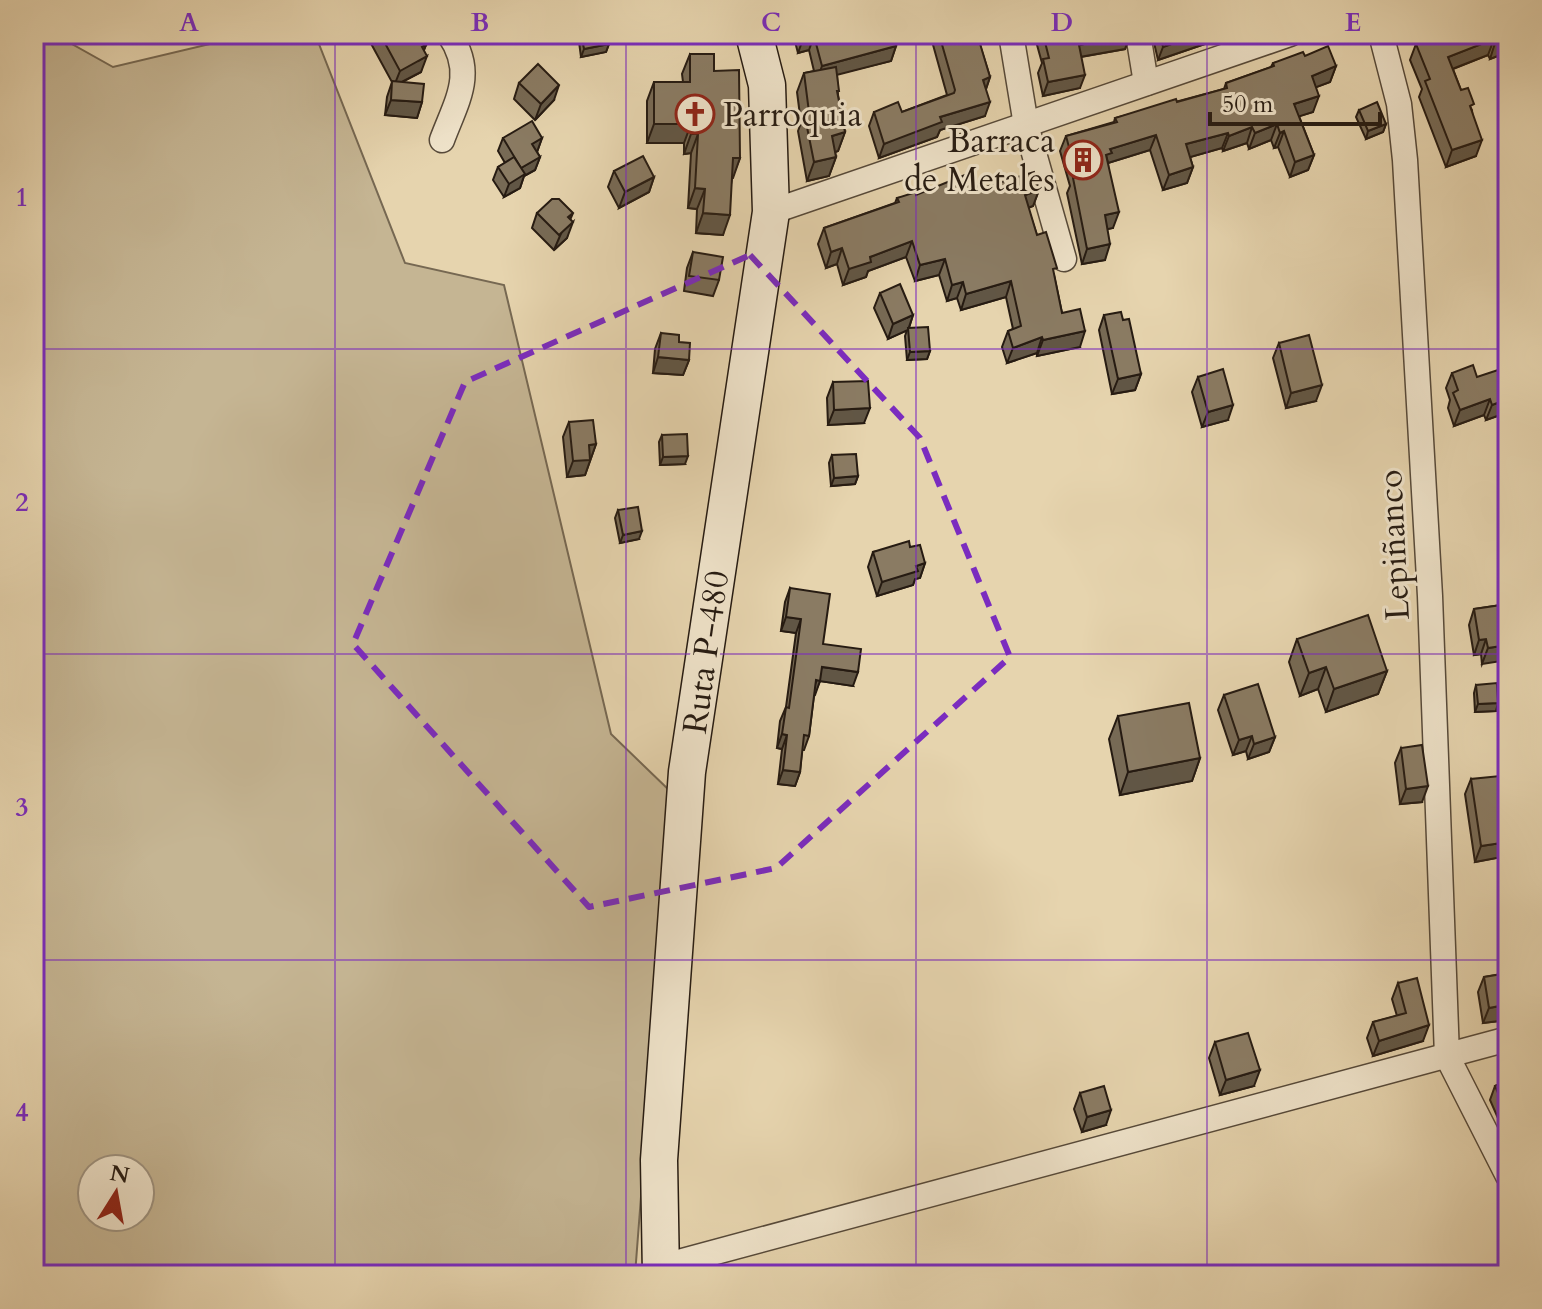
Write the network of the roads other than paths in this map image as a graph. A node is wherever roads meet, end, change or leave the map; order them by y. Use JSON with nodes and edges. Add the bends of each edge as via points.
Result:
{"nodes":[{"id":1,"x":449,"y":34,"type":"edge"},
{"id":2,"x":754,"y":34,"type":"edge"},
{"id":3,"x":1011,"y":34,"type":"edge"},
{"id":4,"x":1138,"y":34,"type":"edge"},
{"id":5,"x":1290,"y":34,"type":"edge"},
{"id":6,"x":1381,"y":34,"type":"edge"},
{"id":7,"x":1146,"y":83,"type":"junction"},
{"id":8,"x":1026,"y":125,"type":"junction"},
{"id":9,"x":442,"y":140,"type":"dead end"},
{"id":10,"x":771,"y":212,"type":"junction"},
{"id":11,"x":1064,"y":259,"type":"dead end"},
{"id":12,"x":1508,"y":1039,"type":"edge"},
{"id":13,"x":1447,"y":1056,"type":"junction"},
{"id":14,"x":1508,"y":1176,"type":"edge"},
{"id":15,"x":660,"y":1271,"type":"edge"}],
"edges":[{"from":1,"to":9,"type":"street","via":[[463,59],[463,73]]},
{"from":2,"to":10,"type":"street","name":"Ruta P-480","via":[[767,85]]},
{"from":3,"to":8,"type":"street"},
{"from":4,"to":7,"type":"street"},
{"from":5,"to":7,"type":"street"},
{"from":6,"to":13,"type":"street","name":"Lepiñanco","via":[[1399,104],[1405,160],[1430,596]]},
{"from":7,"to":8,"type":"street"},
{"from":8,"to":10,"type":"street"},
{"from":8,"to":11,"type":"street"},
{"from":10,"to":15,"type":"street","name":"Ruta P-480","via":[[687,772],[659,1160]]},
{"from":12,"to":13,"type":"street"},
{"from":13,"to":14,"type":"street"},
{"from":13,"to":15,"type":"street"}]}
